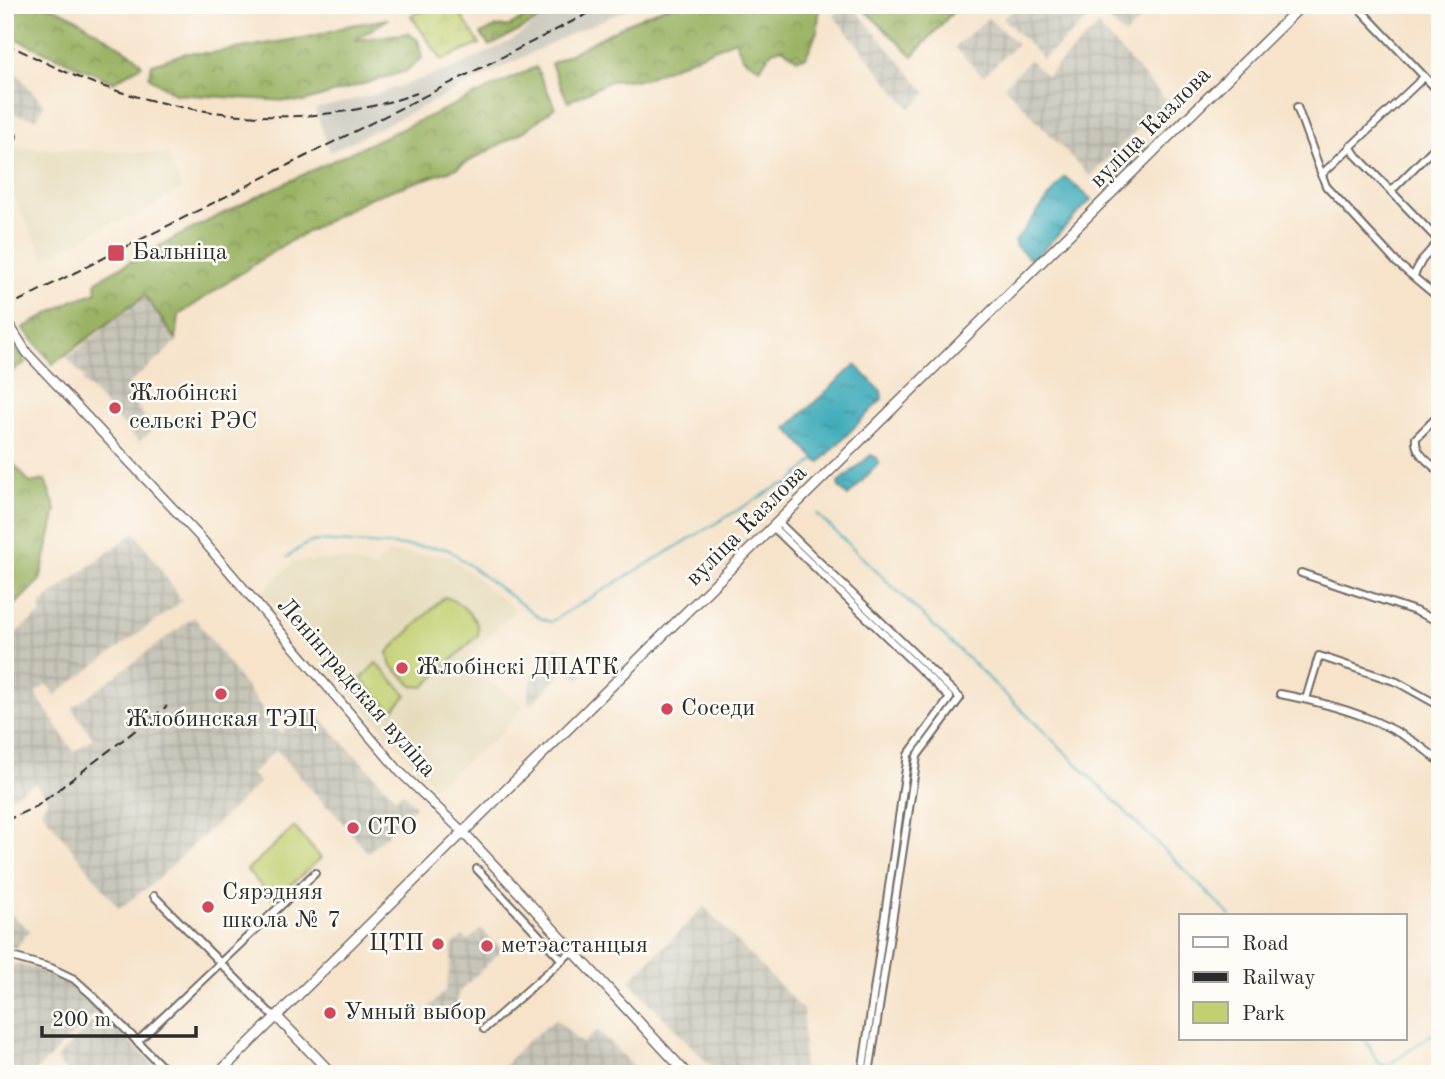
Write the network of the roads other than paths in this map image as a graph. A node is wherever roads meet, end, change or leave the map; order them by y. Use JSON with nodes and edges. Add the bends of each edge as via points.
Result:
{"nodes":[{"id":1,"x":1303,"y":5,"type":"edge"},
{"id":2,"x":1356,"y":5,"type":"edge"},
{"id":3,"x":1424,"y":77,"type":"junction"},
{"id":4,"x":1440,"y":93,"type":"edge"},
{"id":5,"x":1297,"y":107,"type":"dead end"},
{"id":6,"x":13,"y":136,"type":"dead end"},
{"id":7,"x":1440,"y":142,"type":"edge"},
{"id":8,"x":1350,"y":145,"type":"junction"},
{"id":9,"x":5,"y":151,"type":"edge"},
{"id":10,"x":1321,"y":175,"type":"junction"},
{"id":11,"x":1391,"y":191,"type":"junction"},
{"id":12,"x":1439,"y":240,"type":"edge"},
{"id":13,"x":1414,"y":275,"type":"junction"},
{"id":14,"x":1440,"y":299,"type":"edge"},
{"id":15,"x":5,"y":318,"type":"edge"},
{"id":16,"x":1440,"y":414,"type":"edge"},
{"id":17,"x":1440,"y":472,"type":"edge"},
{"id":18,"x":776,"y":524,"type":"junction"},
{"id":19,"x":1301,"y":573,"type":"dead end"},
{"id":20,"x":1440,"y":622,"type":"edge"},
{"id":21,"x":1280,"y":694,"type":"dead end"},
{"id":22,"x":1306,"y":699,"type":"junction"},
{"id":23,"x":1440,"y":706,"type":"edge"},
{"id":24,"x":1440,"y":762,"type":"edge"},
{"id":25,"x":463,"y":832,"type":"junction"},
{"id":26,"x":477,"y":869,"type":"dead end"},
{"id":27,"x":315,"y":873,"type":"dead end"},
{"id":28,"x":154,"y":897,"type":"dead end"},
{"id":29,"x":572,"y":951,"type":"junction"},
{"id":30,"x":5,"y":955,"type":"edge"},
{"id":31,"x":562,"y":960,"type":"junction"},
{"id":32,"x":220,"y":962,"type":"junction"},
{"id":33,"x":276,"y":1016,"type":"junction"},
{"id":34,"x":484,"y":1029,"type":"dead end"},
{"id":35,"x":137,"y":1042,"type":"junction"},
{"id":36,"x":169,"y":1074,"type":"edge"},
{"id":37,"x":218,"y":1074,"type":"edge"},
{"id":38,"x":332,"y":1074,"type":"edge"},
{"id":39,"x":687,"y":1074,"type":"edge"},
{"id":40,"x":862,"y":1074,"type":"edge"},
{"id":41,"x":869,"y":1074,"type":"edge"}],
"edges":[{"from":1,"to":18,"type":"main road","name":"вуліца Казлова"},
{"from":2,"to":3,"type":"street"},
{"from":3,"to":4,"type":"street"},
{"from":3,"to":8,"type":"street"},
{"from":5,"to":10,"type":"street"},
{"from":6,"to":9,"type":"street"},
{"from":7,"to":11,"type":"street"},
{"from":8,"to":10,"type":"street"},
{"from":8,"to":11,"type":"street"},
{"from":10,"to":13,"type":"street","via":[[1397,263]]},
{"from":11,"to":12,"type":"street"},
{"from":12,"to":13,"type":"street"},
{"from":13,"to":14,"type":"street"},
{"from":15,"to":25,"type":"street","name":"Ленінградская вуліца","via":[[32,359],[184,520],[400,772]]},
{"from":16,"to":17,"type":"street","via":[[1415,444]]},
{"from":18,"to":25,"type":"main road","name":"вуліца Казлова"},
{"from":18,"to":40,"type":"street","via":[[950,698],[908,754]]},
{"from":18,"to":41,"type":"street","via":[[960,698],[917,756]]},
{"from":19,"to":20,"type":"street"},
{"from":21,"to":22,"type":"street"},
{"from":22,"to":23,"type":"street","via":[[1320,656],[1397,682]]},
{"from":22,"to":24,"type":"street","via":[[1372,720]]},
{"from":25,"to":29,"type":"main road","name":"Ленінградская вуліца"},
{"from":25,"to":33,"type":"main road","name":"вуліца Казлова"},
{"from":26,"to":31,"type":"street"},
{"from":27,"to":32,"type":"street"},
{"from":28,"to":32,"type":"street"},
{"from":29,"to":31,"type":"street"},
{"from":29,"to":39,"type":"main road","name":"Ленінградская вуліца"},
{"from":30,"to":35,"type":"street","via":[[74,979]]},
{"from":31,"to":34,"type":"street"},
{"from":32,"to":33,"type":"street"},
{"from":32,"to":35,"type":"street"},
{"from":33,"to":37,"type":"main road","name":"вуліца Казлова"},
{"from":33,"to":38,"type":"main road"},
{"from":35,"to":36,"type":"street"}]}
